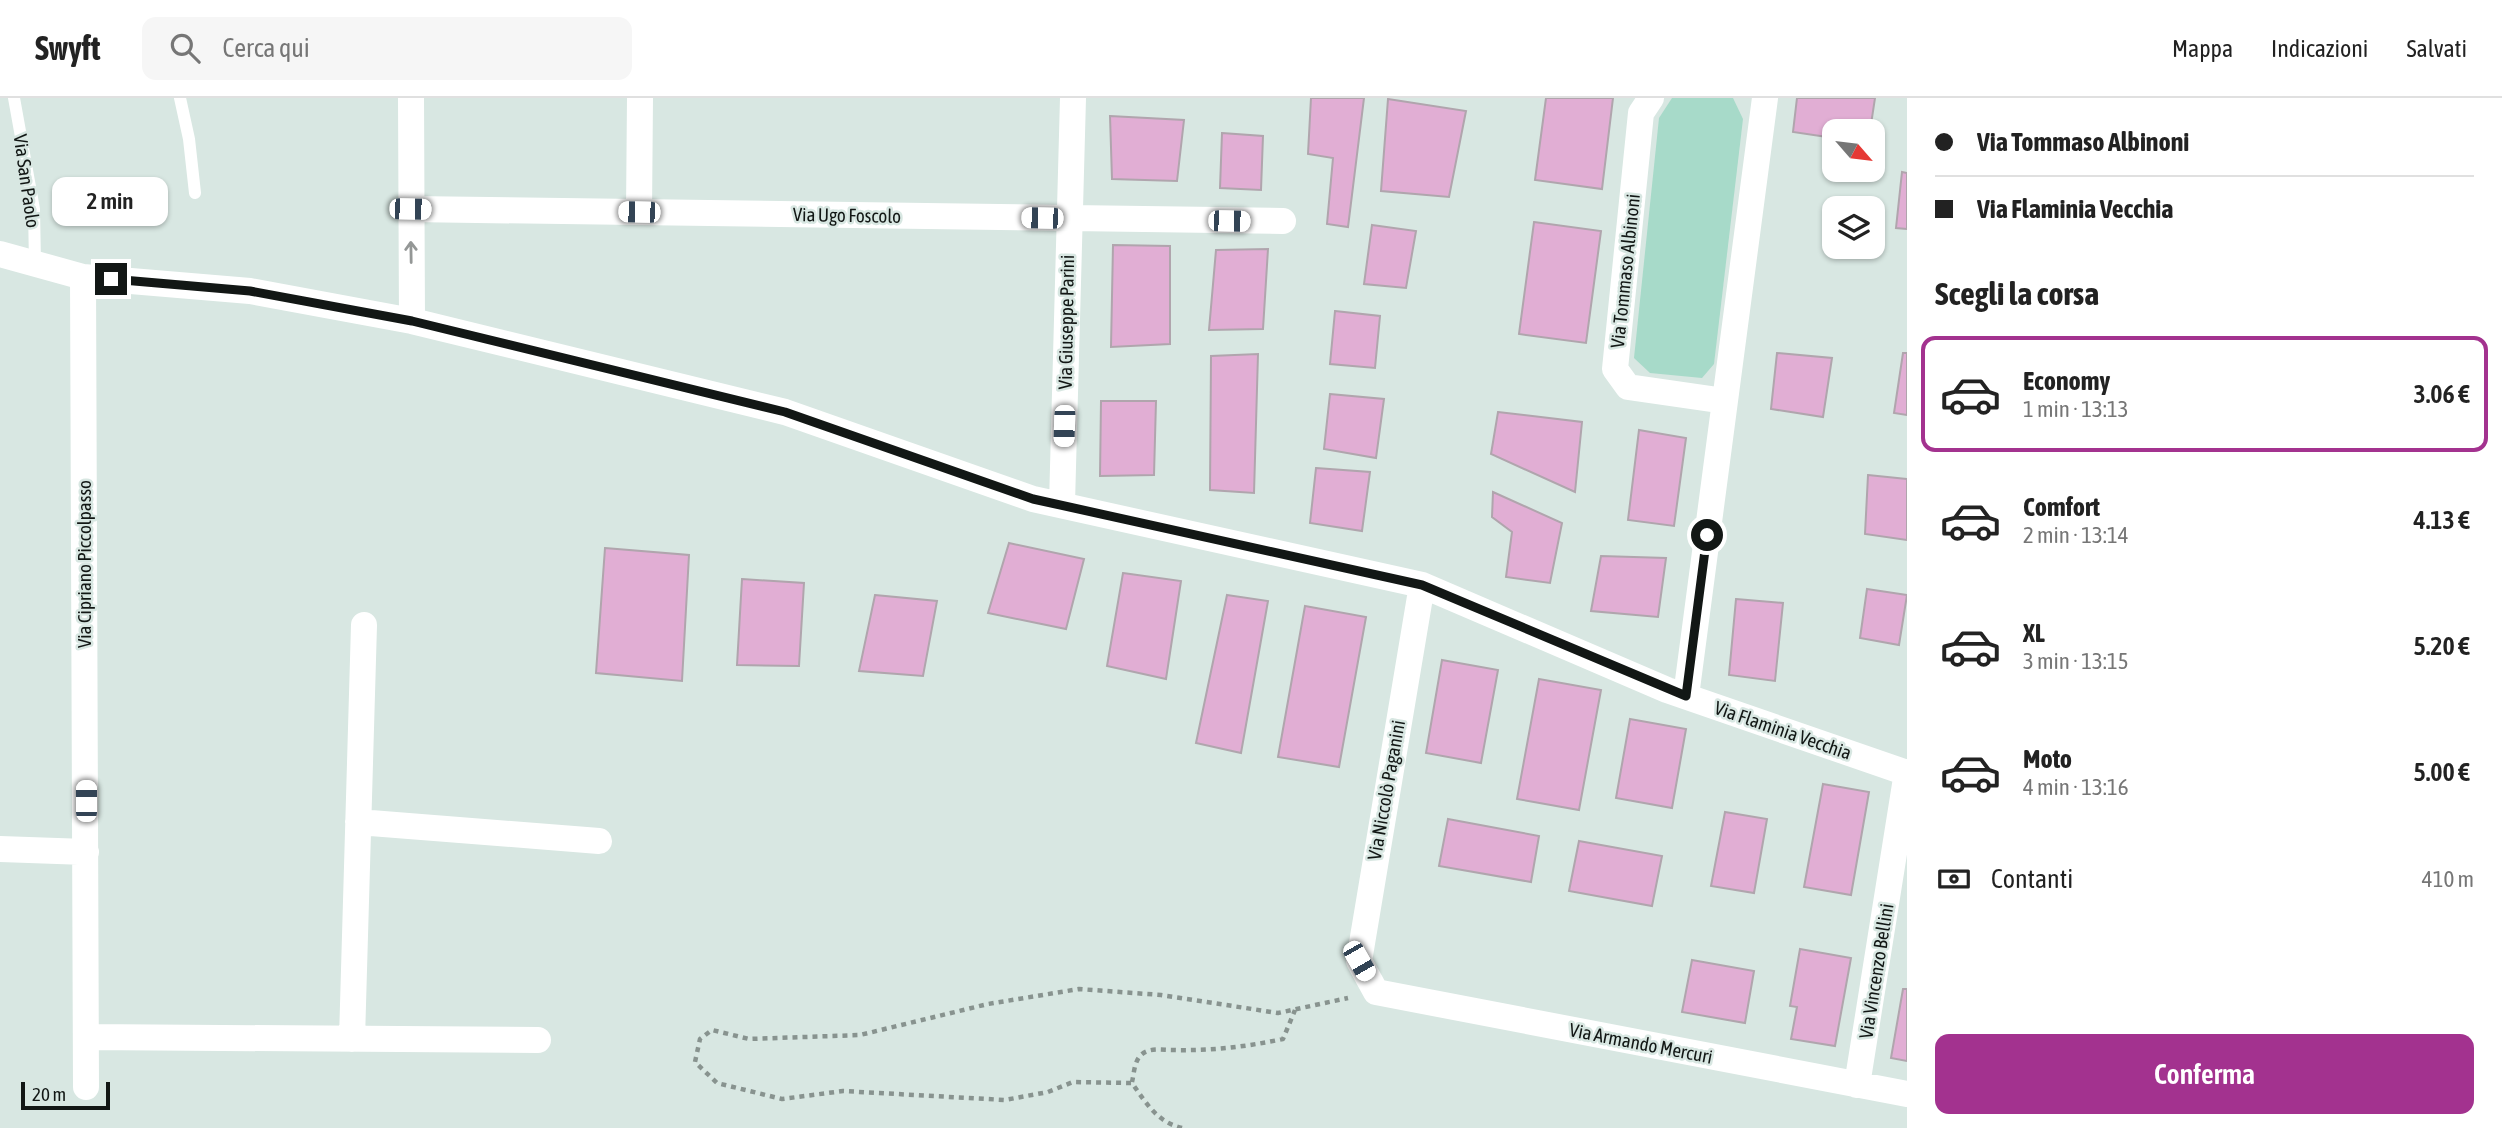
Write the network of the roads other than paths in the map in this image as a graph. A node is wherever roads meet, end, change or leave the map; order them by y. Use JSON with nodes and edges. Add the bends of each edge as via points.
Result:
{"nodes":[{"id":1,"x":14,"y":98,"type":"edge"},
{"id":2,"x":180,"y":98,"type":"edge"},
{"id":3,"x":411,"y":98,"type":"edge"},
{"id":4,"x":640,"y":98,"type":"edge"},
{"id":5,"x":1073,"y":98,"type":"edge"},
{"id":6,"x":1651,"y":98,"type":"edge"},
{"id":7,"x":1765,"y":98,"type":"edge"},
{"id":8,"x":195,"y":193,"type":"dead end"},
{"id":9,"x":410,"y":209,"type":"junction"},
{"id":10,"x":639,"y":212,"type":"junction"},
{"id":11,"x":1069,"y":218,"type":"junction"},
{"id":12,"x":1283,"y":221,"type":"dead end"},
{"id":13,"x":0,"y":254,"type":"edge"},
{"id":14,"x":35,"y":264,"type":"junction"},
{"id":15,"x":83,"y":277,"type":"junction"},
{"id":16,"x":412,"y":321,"type":"junction"},
{"id":17,"x":1725,"y":401,"type":"junction"},
{"id":18,"x":1062,"y":505,"type":"junction"},
{"id":19,"x":1422,"y":585,"type":"junction"},
{"id":20,"x":364,"y":625,"type":"dead end"},
{"id":21,"x":1686,"y":696,"type":"junction"},
{"id":22,"x":1907,"y":772,"type":"edge"},
{"id":23,"x":358,"y":822,"type":"junction"},
{"id":24,"x":599,"y":841,"type":"dead end"},
{"id":25,"x":0,"y":849,"type":"edge"},
{"id":26,"x":86,"y":852,"type":"junction"},
{"id":27,"x":1376,"y":992,"type":"joint"},
{"id":28,"x":86,"y":1037,"type":"junction"},
{"id":29,"x":352,"y":1039,"type":"junction"},
{"id":30,"x":538,"y":1040,"type":"dead end"},
{"id":31,"x":1857,"y":1085,"type":"junction"},
{"id":32,"x":86,"y":1087,"type":"dead end"},
{"id":33,"x":1907,"y":1094,"type":"edge"}],
"edges":[{"from":1,"to":14,"type":"lane","name":"Via San Paolo","via":[[34,209]]},
{"from":2,"to":8,"type":"lane"},
{"from":3,"to":9,"type":"street"},
{"from":4,"to":10,"type":"street"},
{"from":5,"to":11,"type":"street","name":"Via Giuseppe Parini"},
{"from":6,"to":17,"type":"street","name":"Via Tommaso Albinoni","via":[[1641,113],[1615,369],[1629,387]]},
{"from":7,"to":17,"type":"street"},
{"from":9,"to":10,"type":"street","name":"Via Ugo Foscolo"},
{"from":16,"to":9,"type":"street","one_way":true},
{"from":10,"to":11,"type":"street","name":"Via Ugo Foscolo"},
{"from":11,"to":12,"type":"street","name":"Via Ugo Foscolo"},
{"from":11,"to":18,"type":"street","name":"Via Giuseppe Parini"},
{"from":13,"to":14,"type":"street","name":"Via Flaminia Vecchia"},
{"from":14,"to":15,"type":"street","name":"Via Flaminia Vecchia"},
{"from":15,"to":16,"type":"street","name":"Via Flaminia Vecchia","via":[[250,291]]},
{"from":15,"to":26,"type":"street","name":"Via Cipriano Piccolpasso"},
{"from":16,"to":18,"type":"street","name":"Via Flaminia Vecchia","via":[[785,412],[1033,499]]},
{"from":17,"to":21,"type":"street"},
{"from":18,"to":19,"type":"street","name":"Via Flaminia Vecchia"},
{"from":19,"to":21,"type":"street","name":"Via Flaminia Vecchia"},
{"from":19,"to":27,"type":"street","name":"Via Niccolò Paganini","via":[[1359,961]]},
{"from":20,"to":23,"type":"street"},
{"from":21,"to":22,"type":"street","name":"Via Flaminia Vecchia"},
{"from":22,"to":31,"type":"street","name":"Via Vincenzo Bellini"},
{"from":23,"to":24,"type":"street"},
{"from":23,"to":29,"type":"street"},
{"from":25,"to":26,"type":"street"},
{"from":26,"to":28,"type":"street","name":"Via Cipriano Piccolpasso"},
{"from":27,"to":31,"type":"street","name":"Via Armando Mercuri"},
{"from":28,"to":29,"type":"street"},
{"from":28,"to":32,"type":"street","name":"Via Cipriano Piccolpasso"},
{"from":29,"to":30,"type":"street"},
{"from":31,"to":33,"type":"street","name":"Via Armando Mercuri"}]}
